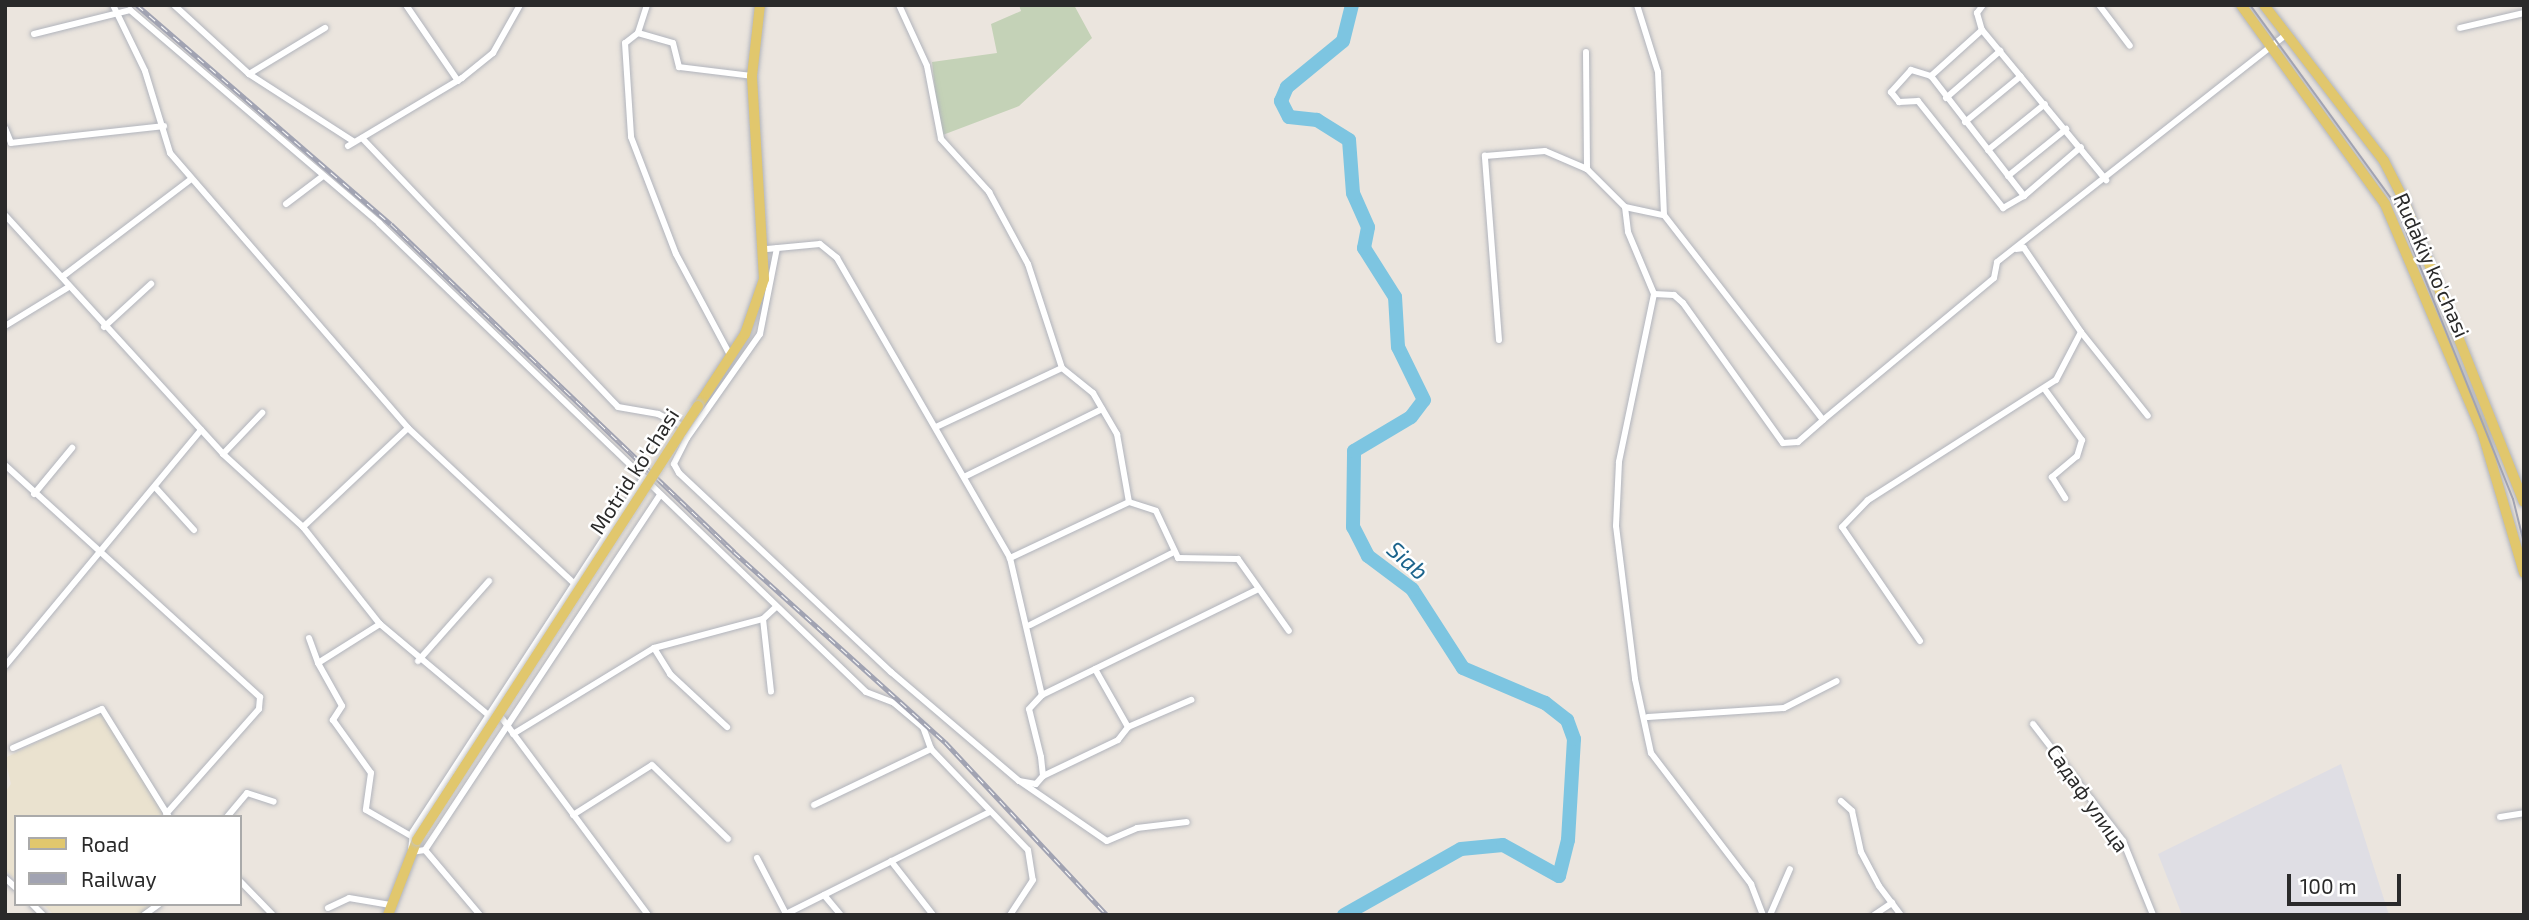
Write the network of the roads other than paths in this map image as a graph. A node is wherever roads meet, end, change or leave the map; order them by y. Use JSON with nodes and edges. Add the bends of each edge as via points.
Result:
{"nodes":[{"id":1,"x":174,"y":5,"type":"edge"},
{"id":2,"x":406,"y":5,"type":"edge"},
{"id":3,"x":520,"y":5,"type":"edge"},
{"id":4,"x":647,"y":5,"type":"edge"},
{"id":5,"x":760,"y":5,"type":"edge"},
{"id":6,"x":899,"y":5,"type":"edge"},
{"id":7,"x":1637,"y":5,"type":"edge"},
{"id":8,"x":1983,"y":5,"type":"edge"},
{"id":9,"x":2099,"y":5,"type":"edge"},
{"id":10,"x":2241,"y":5,"type":"edge"},
{"id":11,"x":2264,"y":5,"type":"edge"},
{"id":12,"x":115,"y":7,"type":"edge"},
{"id":13,"x":2524,"y":13,"type":"edge"},
{"id":14,"x":2460,"y":27,"type":"dead end"},
{"id":15,"x":325,"y":28,"type":"dead end"},
{"id":16,"x":1982,"y":30,"type":"junction"},
{"id":17,"x":638,"y":33,"type":"junction"},
{"id":18,"x":34,"y":34,"type":"dead end"},
{"id":19,"x":2285,"y":35,"type":"junction"},
{"id":20,"x":2130,"y":46,"type":"dead end"},
{"id":21,"x":2270,"y":47,"type":"junction"},
{"id":22,"x":2000,"y":51,"type":"junction"},
{"id":23,"x":1586,"y":52,"type":"dead end"},
{"id":24,"x":249,"y":75,"type":"junction"},
{"id":25,"x":2021,"y":75,"type":"junction"},
{"id":26,"x":752,"y":76,"type":"junction"},
{"id":27,"x":1931,"y":76,"type":"junction"},
{"id":28,"x":458,"y":81,"type":"junction"},
{"id":29,"x":1946,"y":98,"type":"junction"},
{"id":30,"x":2045,"y":104,"type":"junction"},
{"id":31,"x":1965,"y":122,"type":"junction"},
{"id":32,"x":164,"y":126,"type":"junction"},
{"id":33,"x":5,"y":128,"type":"edge"},
{"id":34,"x":2066,"y":130,"type":"junction"},
{"id":35,"x":362,"y":138,"type":"junction"},
{"id":36,"x":2081,"y":147,"type":"junction"},
{"id":37,"x":1988,"y":150,"type":"junction"},
{"id":38,"x":1587,"y":169,"type":"junction"},
{"id":39,"x":323,"y":176,"type":"junction"},
{"id":40,"x":2008,"y":176,"type":"junction"},
{"id":41,"x":191,"y":179,"type":"junction"},
{"id":42,"x":2106,"y":180,"type":"junction"},
{"id":43,"x":2024,"y":196,"type":"junction"},
{"id":44,"x":286,"y":204,"type":"dead end"},
{"id":45,"x":1625,"y":207,"type":"junction"},
{"id":46,"x":5,"y":215,"type":"edge"},
{"id":47,"x":1664,"y":215,"type":"junction"},
{"id":48,"x":772,"y":249,"type":"junction"},
{"id":49,"x":2015,"y":249,"type":"junction"},
{"id":50,"x":62,"y":276,"type":"junction"},
{"id":51,"x":151,"y":284,"type":"dead end"},
{"id":52,"x":67,"y":288,"type":"junction"},
{"id":53,"x":2444,"y":292,"type":"junction"},
{"id":54,"x":1654,"y":294,"type":"junction"},
{"id":55,"x":2428,"y":298,"type":"junction"},
{"id":56,"x":5,"y":326,"type":"edge"},
{"id":57,"x":104,"y":327,"type":"junction"},
{"id":58,"x":2081,"y":332,"type":"junction"},
{"id":59,"x":1499,"y":340,"type":"dead end"},
{"id":60,"x":730,"y":357,"type":"junction"},
{"id":61,"x":1062,"y":368,"type":"junction"},
{"id":62,"x":2046,"y":391,"type":"junction"},
{"id":63,"x":1102,"y":409,"type":"junction"},
{"id":64,"x":262,"y":413,"type":"dead end"},
{"id":65,"x":2148,"y":415,"type":"dead end"},
{"id":66,"x":1823,"y":419,"type":"junction"},
{"id":67,"x":685,"y":427,"type":"junction"},
{"id":68,"x":936,"y":427,"type":"junction"},
{"id":69,"x":408,"y":428,"type":"junction"},
{"id":70,"x":201,"y":430,"type":"junction"},
{"id":71,"x":72,"y":448,"type":"dead end"},
{"id":72,"x":223,"y":454,"type":"junction"},
{"id":73,"x":5,"y":465,"type":"edge"},
{"id":74,"x":644,"y":477,"type":"junction"},
{"id":75,"x":964,"y":477,"type":"junction"},
{"id":76,"x":155,"y":487,"type":"junction"},
{"id":77,"x":34,"y":494,"type":"junction"},
{"id":78,"x":660,"y":495,"type":"junction"},
{"id":79,"x":2065,"y":498,"type":"dead end"},
{"id":80,"x":1129,"y":502,"type":"junction"},
{"id":81,"x":2524,"y":502,"type":"edge"},
{"id":82,"x":303,"y":527,"type":"junction"},
{"id":83,"x":194,"y":530,"type":"dead end"},
{"id":84,"x":102,"y":552,"type":"junction"},
{"id":85,"x":1172,"y":552,"type":"junction"},
{"id":86,"x":1010,"y":558,"type":"junction"},
{"id":87,"x":2524,"y":573,"type":"edge"},
{"id":88,"x":489,"y":581,"type":"dead end"},
{"id":89,"x":579,"y":587,"type":"junction"},
{"id":90,"x":1258,"y":589,"type":"junction"},
{"id":91,"x":776,"y":607,"type":"junction"},
{"id":92,"x":764,"y":620,"type":"junction"},
{"id":93,"x":380,"y":624,"type":"junction"},
{"id":94,"x":1030,"y":625,"type":"junction"},
{"id":95,"x":1289,"y":631,"type":"dead end"},
{"id":96,"x":309,"y":638,"type":"dead end"},
{"id":97,"x":1920,"y":641,"type":"dead end"},
{"id":98,"x":654,"y":648,"type":"junction"},
{"id":99,"x":418,"y":661,"type":"junction"},
{"id":100,"x":318,"y":663,"type":"junction"},
{"id":101,"x":5,"y":666,"type":"edge"},
{"id":102,"x":1095,"y":669,"type":"junction"},
{"id":103,"x":1837,"y":681,"type":"dead end"},
{"id":104,"x":771,"y":692,"type":"dead end"},
{"id":105,"x":502,"y":694,"type":"junction"},
{"id":106,"x":1042,"y":695,"type":"junction"},
{"id":107,"x":1191,"y":700,"type":"dead end"},
{"id":108,"x":517,"y":708,"type":"junction"},
{"id":109,"x":488,"y":715,"type":"junction"},
{"id":110,"x":1648,"y":718,"type":"junction"},
{"id":111,"x":502,"y":722,"type":"junction"},
{"id":112,"x":2033,"y":724,"type":"dead end"},
{"id":113,"x":727,"y":727,"type":"dead end"},
{"id":114,"x":1129,"y":727,"type":"junction"},
{"id":115,"x":513,"y":734,"type":"junction"},
{"id":116,"x":13,"y":748,"type":"dead end"},
{"id":117,"x":931,"y":749,"type":"junction"},
{"id":118,"x":1043,"y":776,"type":"junction"},
{"id":119,"x":1019,"y":781,"type":"junction"},
{"id":120,"x":1841,"y":801,"type":"dead end"},
{"id":121,"x":274,"y":802,"type":"dead end"},
{"id":122,"x":814,"y":805,"type":"dead end"},
{"id":123,"x":990,"y":812,"type":"junction"},
{"id":124,"x":2524,"y":813,"type":"edge"},
{"id":125,"x":168,"y":815,"type":"edge"},
{"id":126,"x":229,"y":815,"type":"edge"},
{"id":127,"x":573,"y":815,"type":"junction"},
{"id":128,"x":2500,"y":817,"type":"dead end"},
{"id":129,"x":1186,"y":821,"type":"dead end"},
{"id":130,"x":414,"y":838,"type":"junction"},
{"id":131,"x":728,"y":839,"type":"dead end"},
{"id":132,"x":425,"y":850,"type":"junction"},
{"id":133,"x":411,"y":852,"type":"junction"},
{"id":134,"x":757,"y":858,"type":"dead end"},
{"id":135,"x":891,"y":861,"type":"junction"},
{"id":136,"x":1790,"y":869,"type":"dead end"},
{"id":137,"x":242,"y":883,"type":"edge"},
{"id":138,"x":824,"y":895,"type":"junction"},
{"id":139,"x":1892,"y":903,"type":"junction"},
{"id":140,"x":328,"y":908,"type":"dead end"},
{"id":141,"x":389,"y":910,"type":"edge"},
{"id":142,"x":273,"y":915,"type":"edge"},
{"id":143,"x":480,"y":915,"type":"edge"},
{"id":144,"x":648,"y":915,"type":"edge"},
{"id":145,"x":841,"y":915,"type":"edge"},
{"id":146,"x":933,"y":915,"type":"edge"},
{"id":147,"x":1010,"y":915,"type":"edge"},
{"id":148,"x":1763,"y":915,"type":"edge"},
{"id":149,"x":1770,"y":915,"type":"edge"},
{"id":150,"x":1874,"y":915,"type":"edge"},
{"id":151,"x":1902,"y":915,"type":"edge"},
{"id":152,"x":2153,"y":915,"type":"edge"}],
"edges":[{"from":1,"to":24,"type":"street"},
{"from":2,"to":28,"type":"street"},
{"from":3,"to":28,"type":"street","via":[[492,53]]},
{"from":4,"to":17,"type":"street"},
{"from":5,"to":26,"type":"main road","name":"Motrid ko'chasi"},
{"from":6,"to":61,"type":"street","via":[[927,66],[941,139],[989,192],[1028,264]]},
{"from":7,"to":47,"type":"street","via":[[1658,72]]},
{"from":8,"to":16,"type":"street","via":[[1977,13]]},
{"from":9,"to":20,"type":"street"},
{"from":10,"to":21,"type":"main road","name":"Rudakiy ko'chasi"},
{"from":11,"to":19,"type":"main road","name":"Rudakiy ko'chasi"},
{"from":12,"to":18,"type":"street"},
{"from":12,"to":32,"type":"street"},
{"from":12,"to":39,"type":"street","via":[[130,10]]},
{"from":13,"to":14,"type":"street"},
{"from":15,"to":24,"type":"street"},
{"from":16,"to":22,"type":"street"},
{"from":16,"to":27,"type":"street"},
{"from":17,"to":26,"type":"street","via":[[673,43],[679,67]]},
{"from":17,"to":60,"type":"street","via":[[625,43],[631,136],[676,254]]},
{"from":19,"to":21,"type":"street"},
{"from":19,"to":53,"type":"main road","name":"Rudakiy ko'chasi","via":[[2384,161]]},
{"from":21,"to":42,"type":"street"},
{"from":21,"to":55,"type":"main road","name":"Rudakiy ko'chasi","via":[[2365,173]]},
{"from":22,"to":25,"type":"street"},
{"from":22,"to":29,"type":"street"},
{"from":23,"to":38,"type":"street"},
{"from":24,"to":35,"type":"street","via":[[351,144]]},
{"from":25,"to":30,"type":"street"},
{"from":25,"to":31,"type":"street"},
{"from":26,"to":48,"type":"main road","name":"Motrid ko'chasi"},
{"from":27,"to":29,"type":"street"},
{"from":27,"to":43,"type":"street","via":[[1911,70],[1891,92],[1899,102],[1917,102],[2003,208]]},
{"from":28,"to":35,"type":"street"},
{"from":29,"to":31,"type":"street"},
{"from":30,"to":34,"type":"street"},
{"from":30,"to":37,"type":"street"},
{"from":31,"to":37,"type":"street"},
{"from":32,"to":33,"type":"street","via":[[12,143]]},
{"from":32,"to":41,"type":"street","via":[[170,153]]},
{"from":34,"to":36,"type":"street"},
{"from":34,"to":40,"type":"street"},
{"from":35,"to":67,"type":"street","via":[[618,407],[659,414]]},
{"from":36,"to":42,"type":"street"},
{"from":36,"to":43,"type":"street"},
{"from":37,"to":40,"type":"street"},
{"from":38,"to":45,"type":"street"},
{"from":38,"to":59,"type":"street","via":[[1545,151],[1485,156]]},
{"from":39,"to":44,"type":"street"},
{"from":39,"to":74,"type":"street"},
{"from":40,"to":43,"type":"street"},
{"from":41,"to":50,"type":"street"},
{"from":41,"to":69,"type":"street"},
{"from":42,"to":49,"type":"street"},
{"from":45,"to":47,"type":"street"},
{"from":45,"to":54,"type":"street","via":[[1628,232]]},
{"from":46,"to":50,"type":"street"},
{"from":47,"to":66,"type":"street"},
{"from":48,"to":60,"type":"main road","name":"Motrid ko'chasi","via":[[761,293]]},
{"from":48,"to":68,"type":"street","via":[[831,248]]},
{"from":48,"to":119,"type":"street","via":[[760,334],[674,464],[823,614]]},
{"from":49,"to":58,"type":"street","via":[[2024,248]]},
{"from":49,"to":66,"type":"street","via":[[1966,303]]},
{"from":50,"to":52,"type":"street"},
{"from":51,"to":57,"type":"street"},
{"from":52,"to":56,"type":"street"},
{"from":52,"to":57,"type":"street"},
{"from":53,"to":55,"type":"main road"},
{"from":53,"to":81,"type":"main road","name":"Rudakiy ko'chasi"},
{"from":54,"to":66,"type":"street","via":[[1674,295],[1683,303],[1783,443],[1798,442]]},
{"from":54,"to":110,"type":"street","via":[[1619,462],[1616,526],[1634,679]]},
{"from":55,"to":87,"type":"main road","name":"Rudakiy ko'chasi","via":[[2482,431]]},
{"from":57,"to":70,"type":"street"},
{"from":58,"to":62,"type":"street"},
{"from":58,"to":65,"type":"street"},
{"from":60,"to":67,"type":"main road","name":"Motrid ko'chasi","bridge":true},
{"from":61,"to":63,"type":"street"},
{"from":61,"to":68,"type":"street"},
{"from":62,"to":79,"type":"street","via":[[2082,439],[2077,456],[2052,477]]},
{"from":62,"to":97,"type":"street","via":[[1868,500],[1845,521],[1842,527]]},
{"from":63,"to":75,"type":"street"},
{"from":63,"to":80,"type":"street","via":[[1117,434]]},
{"from":64,"to":72,"type":"street"},
{"from":67,"to":89,"type":"main road","name":"Motrid ko'chasi","bridge":true},
{"from":68,"to":75,"type":"street"},
{"from":69,"to":82,"type":"street"},
{"from":69,"to":89,"type":"street"},
{"from":70,"to":72,"type":"street"},
{"from":70,"to":76,"type":"street"},
{"from":71,"to":77,"type":"street"},
{"from":72,"to":82,"type":"street"},
{"from":73,"to":77,"type":"street"},
{"from":74,"to":78,"type":"street"},
{"from":74,"to":89,"type":"street"},
{"from":75,"to":86,"type":"street"},
{"from":76,"to":83,"type":"street"},
{"from":76,"to":84,"type":"street"},
{"from":77,"to":84,"type":"street"},
{"from":78,"to":91,"type":"street"},
{"from":78,"to":108,"type":"street"},
{"from":80,"to":85,"type":"street","via":[[1156,511]]},
{"from":80,"to":86,"type":"street"},
{"from":82,"to":93,"type":"street"},
{"from":84,"to":101,"type":"street"},
{"from":84,"to":125,"type":"street","via":[[262,703]]},
{"from":85,"to":90,"type":"street","via":[[1187,562],[1232,556]]},
{"from":85,"to":94,"type":"street"},
{"from":86,"to":94,"type":"street"},
{"from":88,"to":99,"type":"street"},
{"from":89,"to":105,"type":"street"},
{"from":89,"to":111,"type":"main road","name":"Motrid ko'chasi","bridge":true},
{"from":90,"to":95,"type":"street"},
{"from":90,"to":102,"type":"street"},
{"from":91,"to":92,"type":"street"},
{"from":91,"to":117,"type":"street","via":[[866,692],[894,703],[923,727]]},
{"from":92,"to":98,"type":"street"},
{"from":92,"to":104,"type":"street"},
{"from":93,"to":99,"type":"street"},
{"from":93,"to":100,"type":"street"},
{"from":94,"to":106,"type":"street"},
{"from":96,"to":100,"type":"street"},
{"from":98,"to":113,"type":"street","via":[[670,674]]},
{"from":98,"to":115,"type":"street"},
{"from":99,"to":109,"type":"street"},
{"from":100,"to":130,"type":"street","via":[[342,706],[333,720],[371,773],[366,810]]},
{"from":102,"to":106,"type":"street"},
{"from":102,"to":114,"type":"street"},
{"from":103,"to":110,"type":"street","via":[[1784,708]]},
{"from":105,"to":108,"type":"street"},
{"from":105,"to":109,"type":"street"},
{"from":106,"to":118,"type":"street","via":[[1029,709]]},
{"from":107,"to":114,"type":"street"},
{"from":108,"to":111,"type":"street"},
{"from":109,"to":111,"type":"street"},
{"from":109,"to":130,"type":"street"},
{"from":110,"to":148,"type":"street","via":[[1651,752],[1751,884]]},
{"from":111,"to":115,"type":"street"},
{"from":111,"to":130,"type":"main road","name":"Motrid ko'chasi","bridge":true},
{"from":111,"to":132,"type":"street"},
{"from":112,"to":152,"type":"street","name":"Садаф улица","via":[[2123,841]]},
{"from":114,"to":118,"type":"street","via":[[1118,740]]},
{"from":115,"to":127,"type":"street"},
{"from":116,"to":125,"type":"street","via":[[102,709]]},
{"from":117,"to":122,"type":"street"},
{"from":117,"to":123,"type":"street"},
{"from":118,"to":119,"type":"street","via":[[1036,784]]},
{"from":119,"to":129,"type":"street","via":[[1107,841],[1137,828]]},
{"from":120,"to":139,"type":"street","via":[[1852,811],[1861,852]]},
{"from":121,"to":126,"type":"street","via":[[247,793]]},
{"from":123,"to":135,"type":"street"},
{"from":123,"to":147,"type":"street","via":[[1015,834],[1033,865],[1033,880]]},
{"from":124,"to":128,"type":"street"},
{"from":127,"to":131,"type":"street","via":[[652,765]]},
{"from":127,"to":144,"type":"street"},
{"from":130,"to":133,"type":"main road","name":"Motrid ko'chasi"},
{"from":132,"to":133,"type":"street"},
{"from":132,"to":143,"type":"street"},
{"from":133,"to":141,"type":"main road","name":"Motrid ko'chasi"},
{"from":134,"to":138,"type":"street","via":[[786,914]]},
{"from":135,"to":138,"type":"street"},
{"from":135,"to":146,"type":"street"},
{"from":136,"to":149,"type":"street"},
{"from":137,"to":142,"type":"street"},
{"from":138,"to":145,"type":"street"},
{"from":139,"to":150,"type":"street"},
{"from":139,"to":151,"type":"street"},
{"from":140,"to":141,"type":"street","via":[[349,898]]}]}
